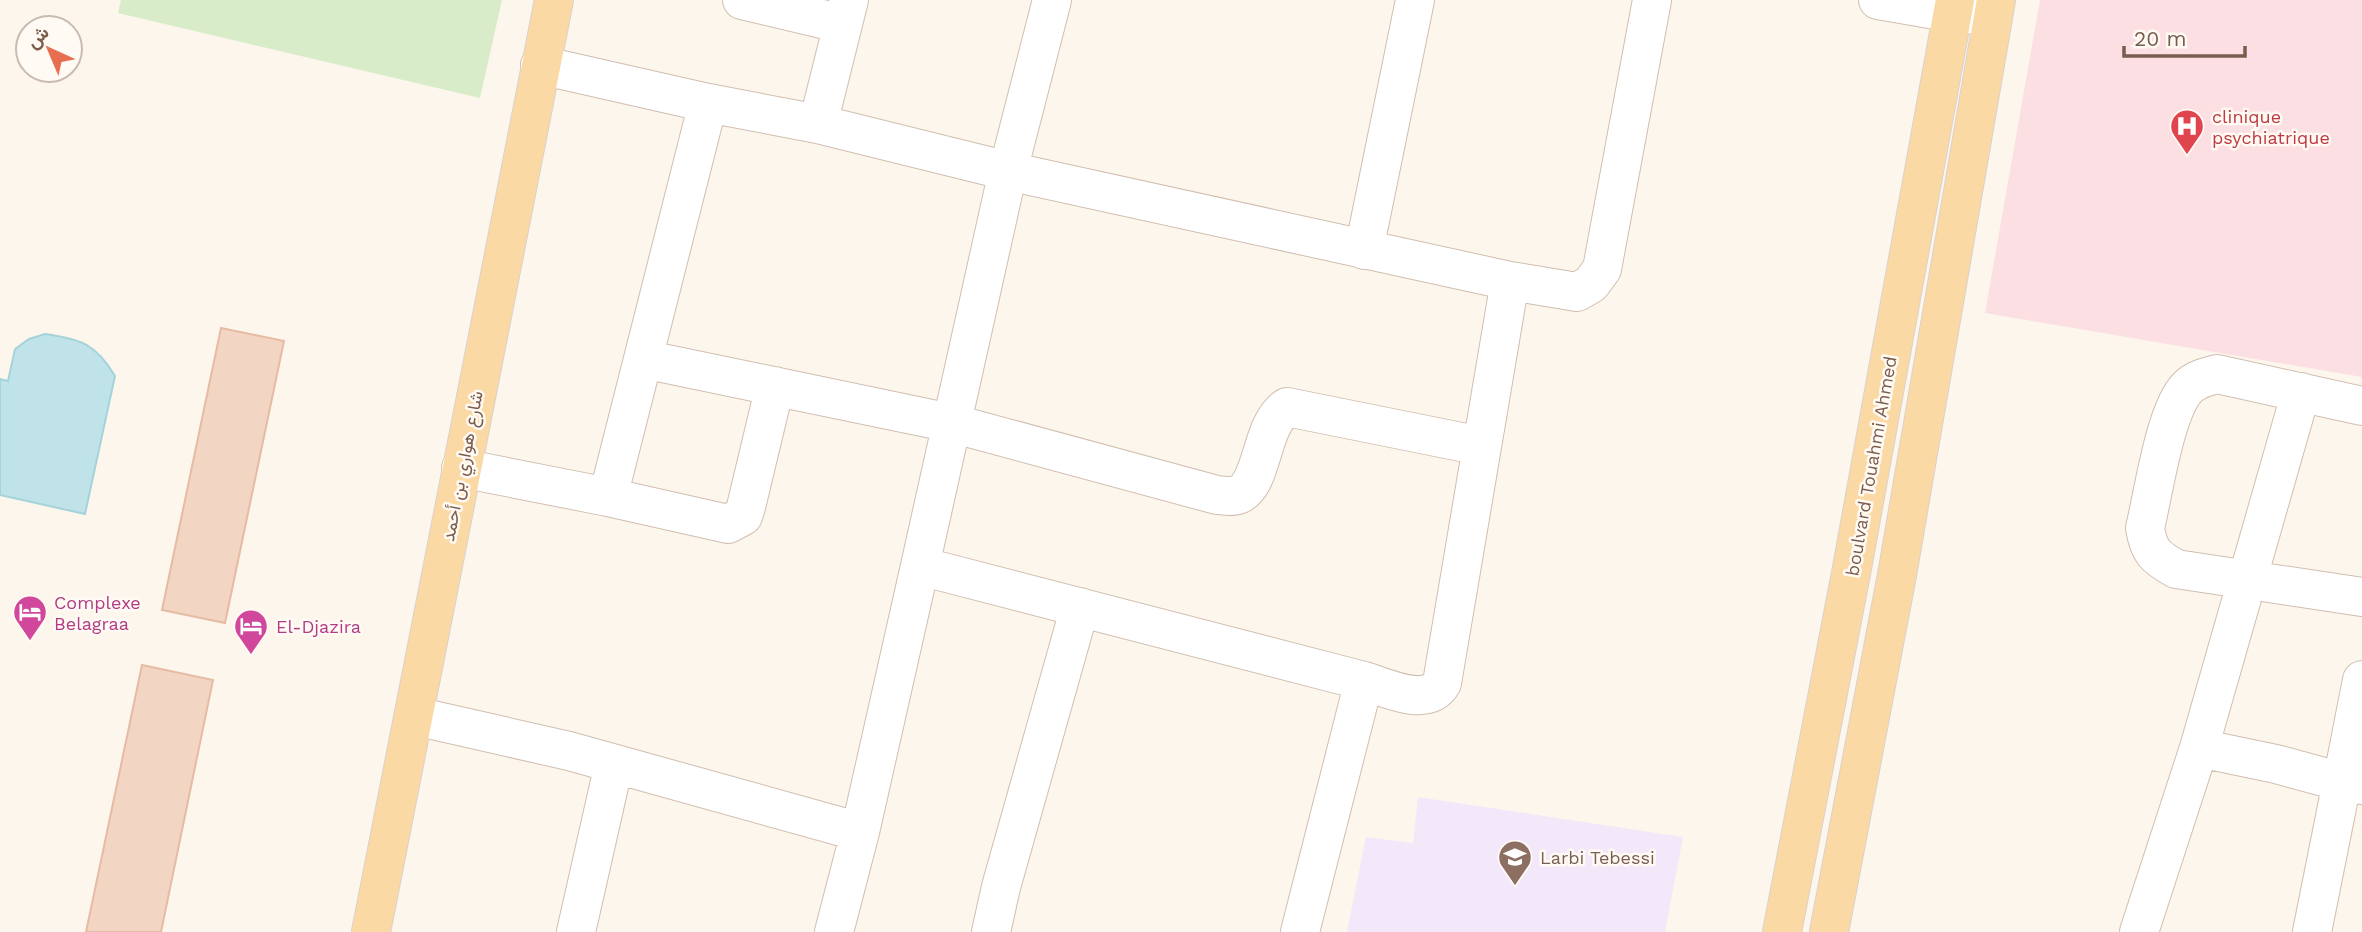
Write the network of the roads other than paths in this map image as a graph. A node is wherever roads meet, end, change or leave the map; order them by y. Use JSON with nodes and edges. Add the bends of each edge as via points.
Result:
{"nodes":[{"id":1,"x":554,"y":0,"type":"edge"},
{"id":2,"x":742,"y":0,"type":"edge"},
{"id":3,"x":1052,"y":0,"type":"edge"},
{"id":4,"x":1415,"y":0,"type":"edge"},
{"id":5,"x":1651,"y":0,"type":"edge"},
{"id":6,"x":1878,"y":0,"type":"edge"},
{"id":7,"x":1954,"y":7,"type":"edge"},
{"id":8,"x":1995,"y":8,"type":"edge"},
{"id":9,"x":846,"y":12,"type":"edge"},
{"id":10,"x":540,"y":65,"type":"junction"},
{"id":11,"x":708,"y":103,"type":"junction"},
{"id":12,"x":818,"y":124,"type":"junction"},
{"id":13,"x":1009,"y":171,"type":"junction"},
{"id":14,"x":1364,"y":250,"type":"junction"},
{"id":15,"x":1510,"y":281,"type":"junction"},
{"id":16,"x":643,"y":359,"type":"junction"},
{"id":17,"x":775,"y":386,"type":"junction"},
{"id":18,"x":2301,"y":392,"type":"junction"},
{"id":19,"x":2362,"y":405,"type":"edge"},
{"id":20,"x":951,"y":423,"type":"junction"},
{"id":21,"x":1482,"y":446,"type":"junction"},
{"id":22,"x":461,"y":468,"type":"junction"},
{"id":23,"x":608,"y":497,"type":"junction"},
{"id":24,"x":920,"y":566,"type":"junction"},
{"id":25,"x":2249,"y":580,"type":"junction"},
{"id":26,"x":2362,"y":597,"type":"edge"},
{"id":27,"x":1080,"y":607,"type":"junction"},
{"id":28,"x":2362,"y":680,"type":"edge"},
{"id":29,"x":1364,"y":681,"type":"junction"},
{"id":30,"x":415,"y":716,"type":"junction"},
{"id":31,"x":2199,"y":748,"type":"junction"},
{"id":32,"x":614,"y":764,"type":"junction"},
{"id":33,"x":2352,"y":784,"type":"edge"},
{"id":34,"x":860,"y":832,"type":"junction"},
{"id":35,"x":371,"y":932,"type":"edge"},
{"id":36,"x":576,"y":932,"type":"edge"},
{"id":37,"x":834,"y":932,"type":"edge"},
{"id":38,"x":991,"y":932,"type":"edge"},
{"id":39,"x":1300,"y":932,"type":"edge"},
{"id":40,"x":1782,"y":932,"type":"edge"},
{"id":41,"x":1829,"y":932,"type":"edge"},
{"id":42,"x":2139,"y":932,"type":"edge"},
{"id":43,"x":2312,"y":932,"type":"edge"}],
"edges":[{"from":1,"to":10,"type":"main road","name":"شارع هواري بن أحمد"},
{"from":2,"to":9,"type":"street"},
{"from":3,"to":13,"type":"street"},
{"from":4,"to":14,"type":"street"},
{"from":5,"to":15,"type":"street","via":[[1602,269],[1591,284],[1577,292]]},
{"from":6,"to":7,"type":"street"},
{"from":7,"to":8,"type":"street"},
{"from":7,"to":40,"type":"main road","name":"boulvard Touahmi Ahmed"},
{"from":8,"to":41,"type":"main road","via":[[1897,575]]},
{"from":9,"to":12,"type":"street"},
{"from":10,"to":11,"type":"street"},
{"from":10,"to":22,"type":"main road","name":"شارع هواري بن أحمد"},
{"from":11,"to":12,"type":"street"},
{"from":11,"to":16,"type":"street"},
{"from":12,"to":13,"type":"street"},
{"from":13,"to":14,"type":"street"},
{"from":13,"to":20,"type":"street"},
{"from":14,"to":15,"type":"street"},
{"from":15,"to":21,"type":"street"},
{"from":16,"to":17,"type":"street"},
{"from":16,"to":23,"type":"street"},
{"from":17,"to":20,"type":"street"},
{"from":17,"to":23,"type":"street","via":[[746,508],[736,522]]},
{"from":18,"to":19,"type":"street"},
{"from":18,"to":25,"type":"street"},
{"from":18,"to":25,"type":"street","via":[[2217,374],[2188,387],[2170,421],[2145,528],[2148,545],[2176,569]]},
{"from":20,"to":21,"type":"street","via":[[1232,496],[1242,493],[1252,480],[1275,417],[1287,407]]},
{"from":20,"to":24,"type":"street"},
{"from":21,"to":29,"type":"street","via":[[1442,683],[1425,696]]},
{"from":22,"to":23,"type":"street"},
{"from":22,"to":30,"type":"main road","name":"شارع هواري بن أحمد"},
{"from":24,"to":27,"type":"street"},
{"from":24,"to":34,"type":"street"},
{"from":25,"to":26,"type":"street"},
{"from":25,"to":31,"type":"street"},
{"from":27,"to":29,"type":"street"},
{"from":27,"to":38,"type":"street"},
{"from":28,"to":33,"type":"street"},
{"from":29,"to":39,"type":"street"},
{"from":30,"to":32,"type":"street"},
{"from":30,"to":35,"type":"main road","name":"شارع هواري بن أحمد"},
{"from":31,"to":33,"type":"street"},
{"from":31,"to":42,"type":"street"},
{"from":32,"to":34,"type":"street"},
{"from":32,"to":36,"type":"street"},
{"from":33,"to":43,"type":"street"},
{"from":34,"to":37,"type":"street"}]}
